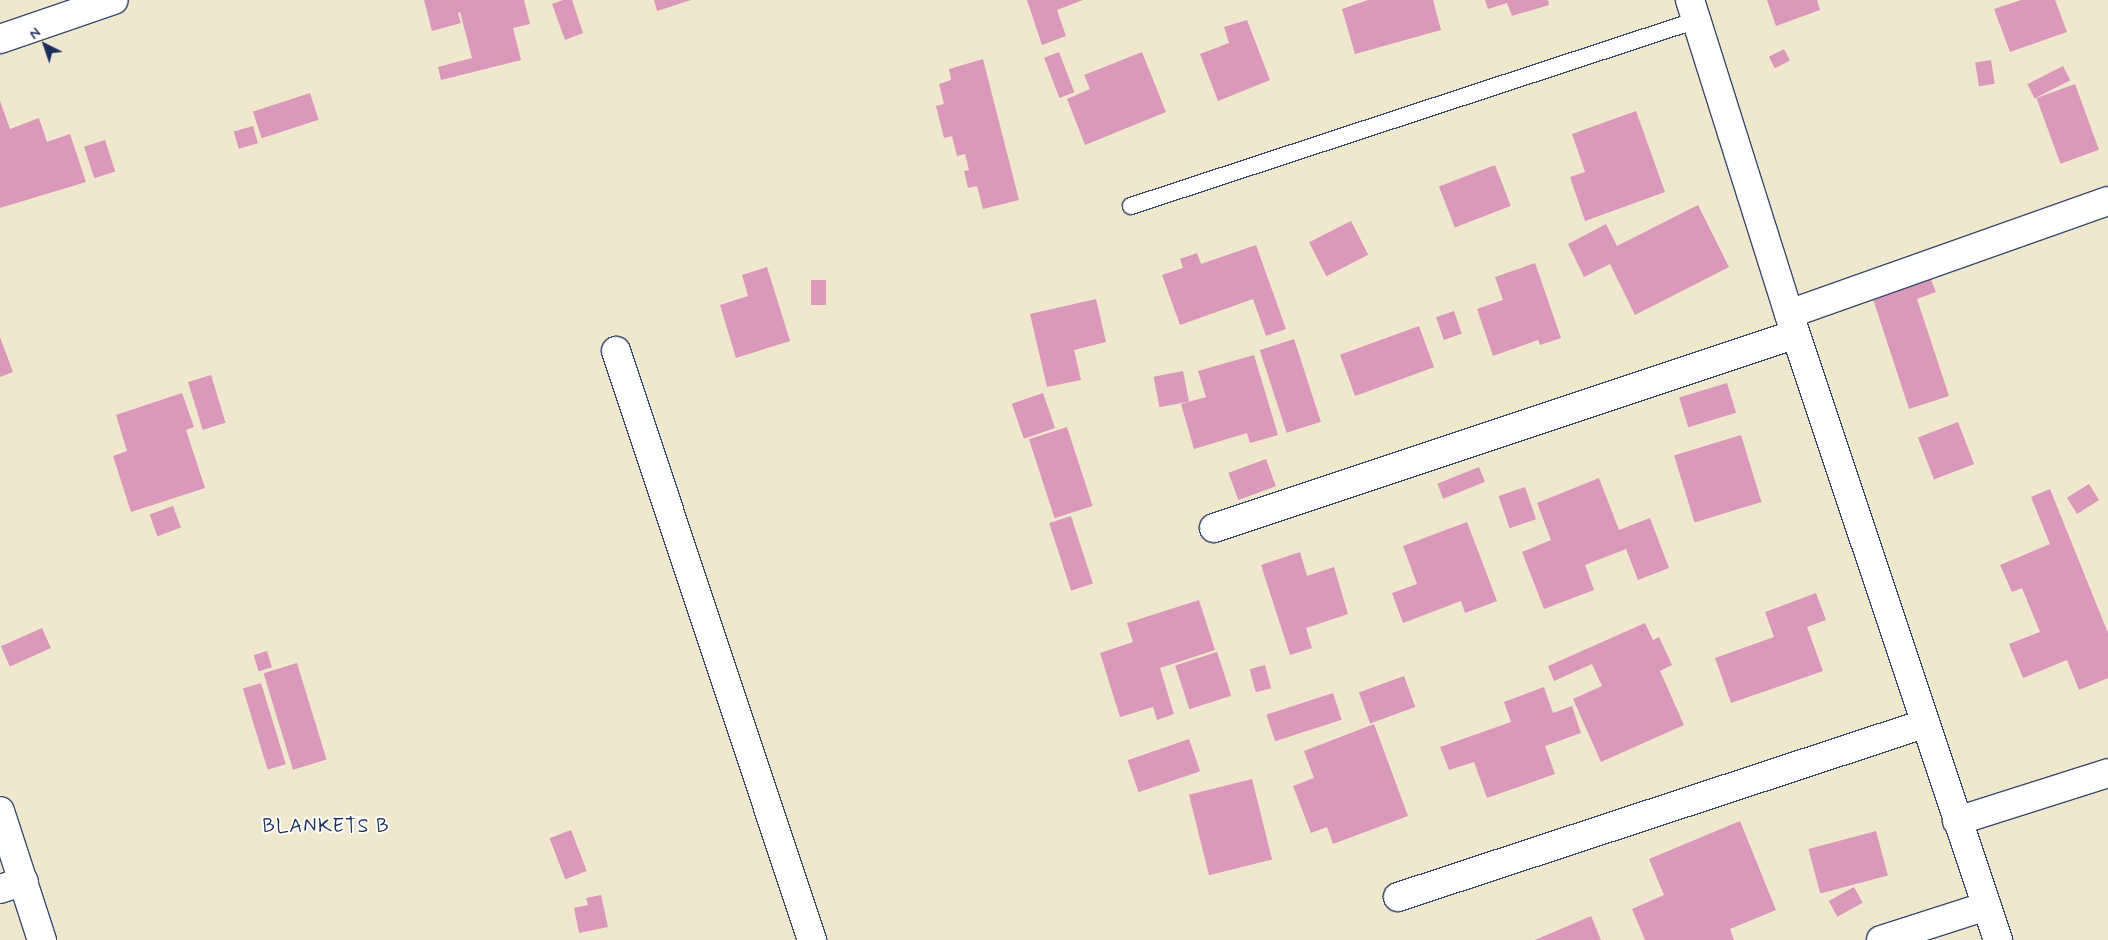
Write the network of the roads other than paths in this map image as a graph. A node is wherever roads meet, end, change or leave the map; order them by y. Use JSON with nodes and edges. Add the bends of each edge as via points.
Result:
{"nodes":[{"id":1,"x":114,"y":0,"type":"edge"},
{"id":2,"x":1693,"y":10,"type":"edge"},
{"id":3,"x":0,"y":39,"type":"edge"},
{"id":4,"x":2108,"y":201,"type":"edge"},
{"id":5,"x":1131,"y":206,"type":"dead end"},
{"id":6,"x":1792,"y":324,"type":"junction"},
{"id":7,"x":616,"y":351,"type":"dead end"},
{"id":8,"x":1214,"y":528,"type":"dead end"},
{"id":9,"x":1924,"y":724,"type":"junction"},
{"id":10,"x":2108,"y":772,"type":"edge"},
{"id":11,"x":0,"y":811,"type":"edge"},
{"id":12,"x":1957,"y":820,"type":"junction"},
{"id":13,"x":12,"y":885,"type":"edge"},
{"id":14,"x":1398,"y":897,"type":"dead end"},
{"id":15,"x":1987,"y":906,"type":"junction"},
{"id":16,"x":42,"y":940,"type":"edge"},
{"id":17,"x":812,"y":940,"type":"edge"},
{"id":18,"x":1881,"y":940,"type":"edge"},
{"id":19,"x":1998,"y":940,"type":"edge"}],
"edges":[{"from":1,"to":3,"type":"street"},
{"from":2,"to":5,"type":"lane"},
{"from":2,"to":6,"type":"street"},
{"from":4,"to":6,"type":"street"},
{"from":6,"to":8,"type":"street"},
{"from":6,"to":9,"type":"street"},
{"from":7,"to":17,"type":"street"},
{"from":9,"to":12,"type":"street"},
{"from":9,"to":14,"type":"street"},
{"from":10,"to":12,"type":"street"},
{"from":11,"to":13,"type":"street"},
{"from":12,"to":15,"type":"street"},
{"from":13,"to":16,"type":"street"},
{"from":15,"to":18,"type":"street"},
{"from":15,"to":19,"type":"street"}]}
